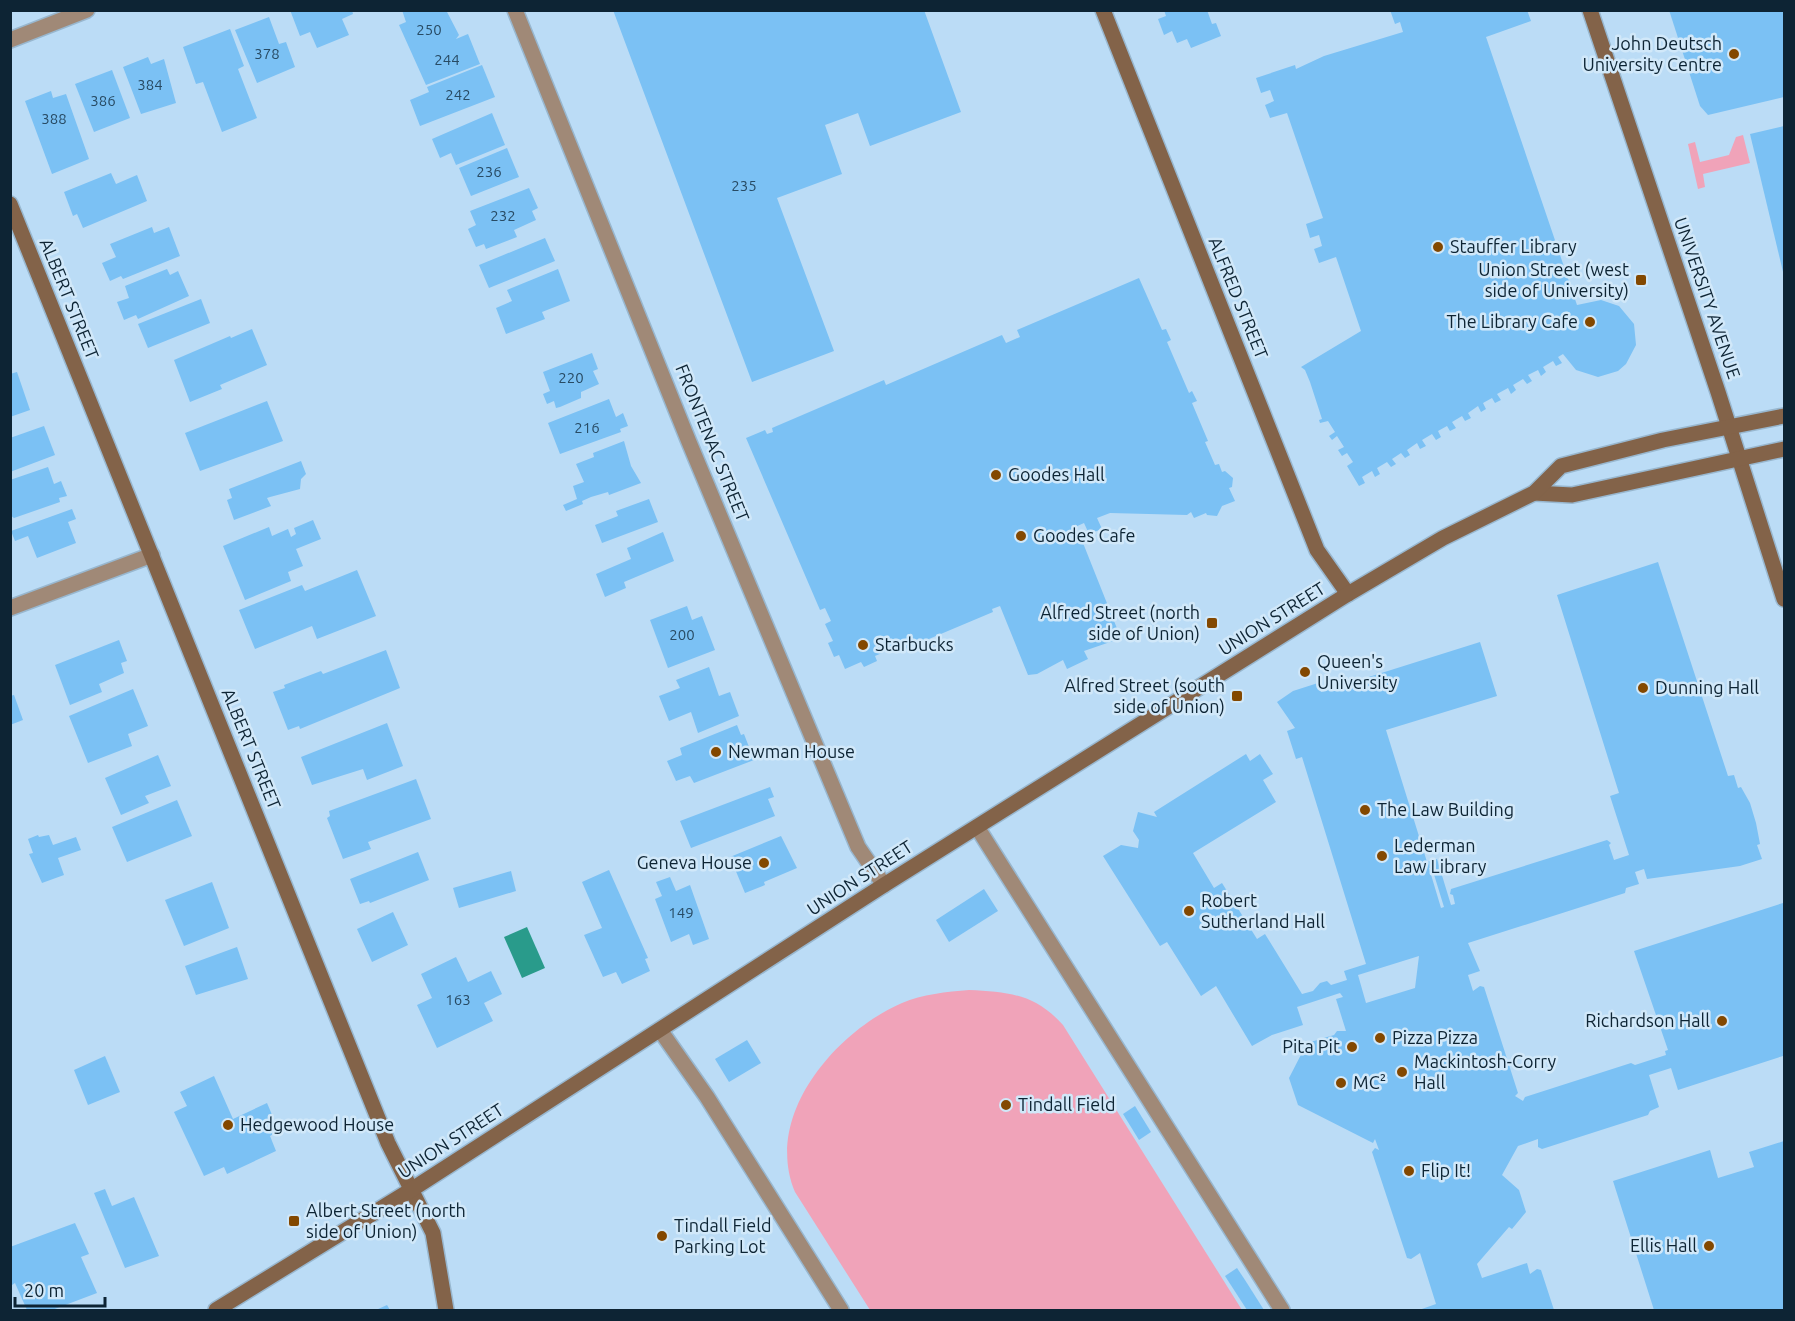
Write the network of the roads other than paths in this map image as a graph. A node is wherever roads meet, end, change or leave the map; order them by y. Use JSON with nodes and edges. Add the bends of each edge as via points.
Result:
{"nodes":[{"id":1,"x":87,"y":10,"type":"edge"},
{"id":2,"x":516,"y":10,"type":"edge"},
{"id":3,"x":1103,"y":10,"type":"edge"},
{"id":4,"x":1590,"y":10,"type":"edge"},
{"id":5,"x":10,"y":40,"type":"edge"},
{"id":6,"x":10,"y":204,"type":"edge"},
{"id":7,"x":1785,"y":416,"type":"edge"},
{"id":8,"x":1730,"y":427,"type":"junction"},
{"id":9,"x":1785,"y":449,"type":"edge"},
{"id":10,"x":1739,"y":459,"type":"junction"},
{"id":11,"x":1534,"y":493,"type":"junction"},
{"id":12,"x":152,"y":555,"type":"junction"},
{"id":13,"x":1348,"y":594,"type":"junction"},
{"id":14,"x":1785,"y":599,"type":"edge"},
{"id":15,"x":10,"y":608,"type":"edge"},
{"id":16,"x":977,"y":827,"type":"junction"},
{"id":17,"x":884,"y":885,"type":"junction"},
{"id":18,"x":660,"y":1030,"type":"junction"},
{"id":19,"x":411,"y":1190,"type":"junction"},
{"id":20,"x":216,"y":1311,"type":"edge"},
{"id":21,"x":446,"y":1311,"type":"edge"},
{"id":22,"x":841,"y":1311,"type":"edge"},
{"id":23,"x":1281,"y":1311,"type":"edge"}],
"edges":[{"from":1,"to":5,"type":"street"},
{"from":2,"to":17,"type":"street","name":"FRONTENAC STREET","via":[[687,437],[854,836]]},
{"from":3,"to":13,"type":"main road","name":"ALFRED STREET","via":[[1317,550]]},
{"from":4,"to":8,"type":"main road","name":"UNIVERSITY AVENUE"},
{"from":6,"to":12,"type":"main road","name":"ALBERT STREET"},
{"from":7,"to":8,"type":"main road","name":"UNION STREET"},
{"from":8,"to":10,"type":"main road","name":"UNIVERSITY AVENUE"},
{"from":8,"to":11,"type":"main road","name":"UNION STREET","via":[[1561,466]]},
{"from":9,"to":10,"type":"main road","name":"UNION STREET"},
{"from":10,"to":11,"type":"main road","name":"UNION STREET","via":[[1572,495]]},
{"from":10,"to":14,"type":"main road","name":"UNIVERSITY AVENUE"},
{"from":11,"to":13,"type":"main road","name":"UNION STREET","via":[[1443,538]]},
{"from":12,"to":15,"type":"street"},
{"from":12,"to":19,"type":"main road","name":"ALBERT STREET","via":[[388,1143]]},
{"from":13,"to":16,"type":"main road","name":"UNION STREET"},
{"from":16,"to":17,"type":"main road","name":"UNION STREET"},
{"from":16,"to":23,"type":"street"},
{"from":17,"to":18,"type":"main road","name":"UNION STREET"},
{"from":18,"to":19,"type":"main road","name":"UNION STREET"},
{"from":18,"to":22,"type":"street","via":[[707,1097]]},
{"from":19,"to":20,"type":"main road","name":"UNION STREET"},
{"from":19,"to":21,"type":"main road","name":"ALBERT STREET","via":[[433,1233]]}]}
